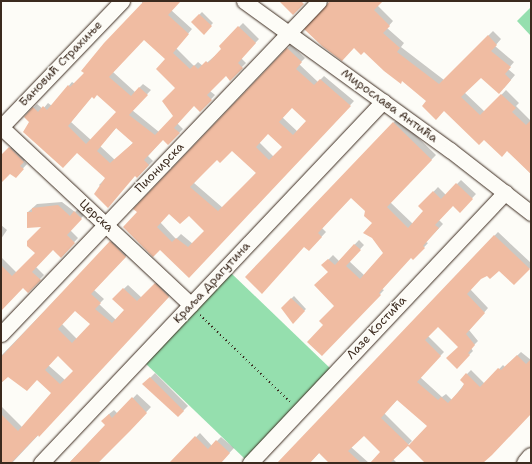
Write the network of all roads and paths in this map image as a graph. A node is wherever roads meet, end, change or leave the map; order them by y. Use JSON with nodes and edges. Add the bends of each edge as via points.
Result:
{"nodes":[{"id":1,"x":122,"y":1,"type":"edge"},
{"id":2,"x":244,"y":1,"type":"edge"},
{"id":3,"x":319,"y":1,"type":"edge"},
{"id":4,"x":288,"y":33,"type":"junction"},
{"id":5,"x":383,"y":101,"type":"junction"},
{"id":6,"x":1,"y":127,"type":"edge"},
{"id":7,"x":505,"y":192,"type":"junction"},
{"id":8,"x":531,"y":213,"type":"edge"},
{"id":9,"x":105,"y":225,"type":"junction"},
{"id":10,"x":191,"y":306,"type":"junction"},
{"id":11,"x":1,"y":334,"type":"edge"},
{"id":12,"x":299,"y":410,"type":"junction"},
{"id":13,"x":531,"y":457,"type":"edge"},
{"id":14,"x":41,"y":463,"type":"edge"},
{"id":15,"x":250,"y":463,"type":"edge"},
{"id":16,"x":526,"y":463,"type":"edge"}],
"edges":[{"from":1,"to":6,"type":"street","name":"Бановић Страхиње"},
{"from":2,"to":4,"type":"street","name":"Мирослава Антића"},
{"from":3,"to":4,"type":"street","name":"Пионирска"},
{"from":4,"to":5,"type":"street","name":"Мирослава Антића"},
{"from":4,"to":9,"type":"street","name":"Пионирска"},
{"from":5,"to":7,"type":"street","name":"Мирослава Антића"},
{"from":5,"to":10,"type":"street","name":"Краља Драгутина"},
{"from":6,"to":9,"type":"street","name":"Церска"},
{"from":7,"to":8,"type":"street","name":"Мирослава Антића"},
{"from":7,"to":12,"type":"street","name":"Лазе Костића"},
{"from":9,"to":10,"type":"street","name":"Церска"},
{"from":9,"to":11,"type":"street","name":"Пионирска"},
{"from":10,"to":12,"type":"path"},
{"from":10,"to":14,"type":"street","name":"Краља Драгутина"},
{"from":12,"to":15,"type":"street","name":"Лазе Костића"},
{"from":13,"to":16,"type":"main road"}]}
